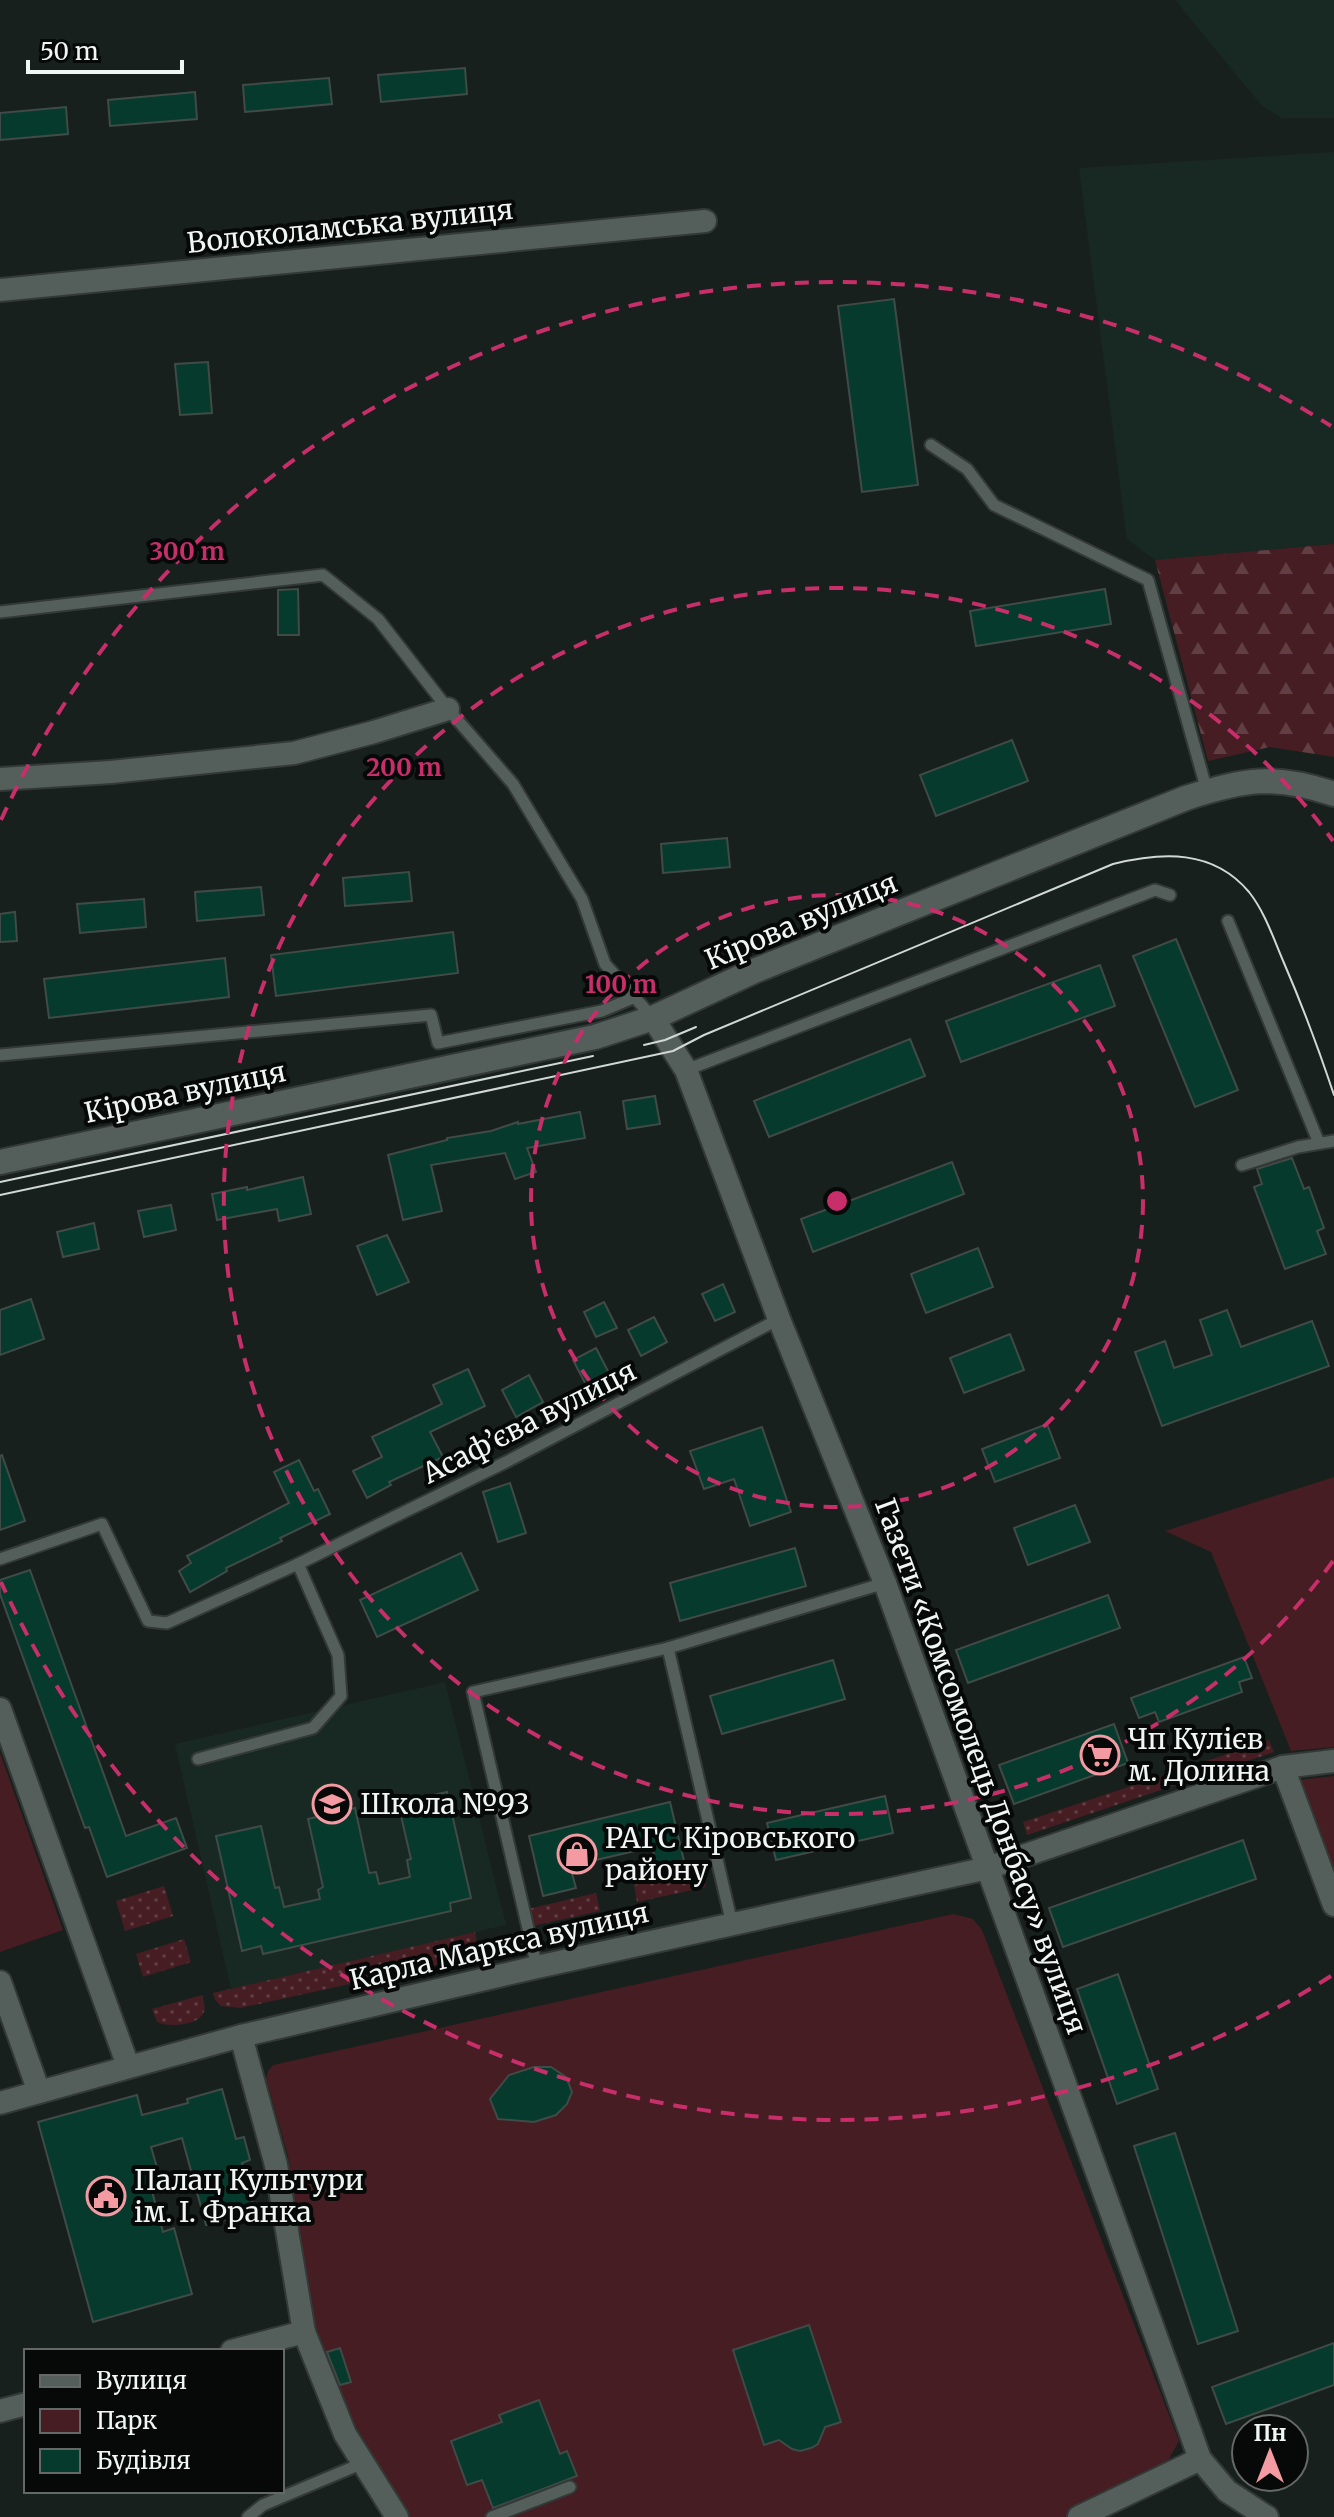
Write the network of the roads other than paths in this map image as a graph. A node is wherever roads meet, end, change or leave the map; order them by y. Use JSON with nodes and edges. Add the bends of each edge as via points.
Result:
{"nodes":[{"id":1,"x":705,"y":221,"type":"dead end"},
{"id":2,"x":0,"y":290,"type":"edge"},
{"id":3,"x":931,"y":445,"type":"dead end"},
{"id":4,"x":0,"y":612,"type":"edge"},
{"id":5,"x":448,"y":709,"type":"junction"},
{"id":6,"x":0,"y":779,"type":"edge"},
{"id":7,"x":1207,"y":791,"type":"junction"},
{"id":8,"x":1334,"y":794,"type":"edge"},
{"id":9,"x":1170,"y":895,"type":"dead end"},
{"id":10,"x":1228,"y":921,"type":"dead end"},
{"id":11,"x":635,"y":997,"type":"junction"},
{"id":12,"x":653,"y":1018,"type":"junction"},
{"id":13,"x":0,"y":1055,"type":"edge"},
{"id":14,"x":686,"y":1070,"type":"junction"},
{"id":15,"x":1334,"y":1141,"type":"edge"},
{"id":16,"x":1319,"y":1143,"type":"junction"},
{"id":17,"x":0,"y":1162,"type":"edge"},
{"id":18,"x":1242,"y":1165,"type":"dead end"},
{"id":19,"x":779,"y":1319,"type":"junction"},
{"id":20,"x":0,"y":1559,"type":"edge"},
{"id":21,"x":298,"y":1564,"type":"junction"},
{"id":22,"x":885,"y":1583,"type":"junction"},
{"id":23,"x":668,"y":1648,"type":"junction"},
{"id":24,"x":0,"y":1709,"type":"edge"},
{"id":25,"x":198,"y":1759,"type":"dead end"},
{"id":26,"x":1334,"y":1761,"type":"edge"},
{"id":27,"x":1283,"y":1767,"type":"junction"},
{"id":28,"x":988,"y":1868,"type":"junction"},
{"id":29,"x":1334,"y":1905,"type":"edge"},
{"id":30,"x":732,"y":1924,"type":"junction"},
{"id":31,"x":537,"y":1967,"type":"junction"},
{"id":32,"x":0,"y":1982,"type":"edge"},
{"id":33,"x":241,"y":2036,"type":"junction"},
{"id":34,"x":128,"y":2066,"type":"junction"},
{"id":35,"x":39,"y":2092,"type":"junction"},
{"id":36,"x":0,"y":2103,"type":"edge"},
{"id":37,"x":304,"y":2332,"type":"junction"},
{"id":38,"x":240,"y":2349,"type":"edge"},
{"id":39,"x":24,"y":2405,"type":"edge"},
{"id":40,"x":0,"y":2411,"type":"edge"},
{"id":41,"x":1200,"y":2459,"type":"junction"},
{"id":42,"x":363,"y":2463,"type":"junction"},
{"id":43,"x":570,"y":2487,"type":"dead end"},
{"id":44,"x":248,"y":2517,"type":"edge"},
{"id":45,"x":397,"y":2517,"type":"edge"},
{"id":46,"x":492,"y":2517,"type":"edge"},
{"id":47,"x":1079,"y":2517,"type":"edge"},
{"id":48,"x":1267,"y":2517,"type":"edge"}],
"edges":[{"from":1,"to":2,"type":"street","name":"Волоколамська вулиця"},
{"from":3,"to":7,"type":"lane","via":[[967,469],[994,505],[1148,580]]},
{"from":4,"to":5,"type":"lane","via":[[323,575],[378,619]]},
{"from":5,"to":6,"type":"street","via":[[294,753]]},
{"from":5,"to":11,"type":"lane","via":[[513,784],[582,899],[605,964]]},
{"from":7,"to":8,"type":"main road","name":"Кірова вулиця","via":[[1264,781],[1303,784]]},
{"from":7,"to":12,"type":"main road","name":"Кірова вулиця","via":[[754,971]]},
{"from":9,"to":14,"type":"lane","via":[[1155,890]]},
{"from":10,"to":16,"type":"lane"},
{"from":11,"to":12,"type":"lane"},
{"from":11,"to":13,"type":"lane","via":[[602,1011],[438,1043],[431,1015]]},
{"from":12,"to":14,"type":"street","name":"Газети «Комсомолець Донбасу» вулиця"},
{"from":12,"to":17,"type":"main road","name":"Кірова вулиця","via":[[595,1037]]},
{"from":14,"to":19,"type":"street","name":"Газети «Комсомолець Донбасу» вулиця"},
{"from":15,"to":16,"type":"lane"},
{"from":16,"to":18,"type":"lane"},
{"from":19,"to":21,"type":"lane","name":"Асаф’єва вулиця"},
{"from":19,"to":22,"type":"street","name":"Газети «Комсомолець Донбасу» вулиця"},
{"from":20,"to":21,"type":"lane","name":"Асаф’єва вулиця","via":[[102,1524],[148,1621],[167,1623]]},
{"from":21,"to":25,"type":"lane","via":[[338,1655],[341,1696],[313,1728]]},
{"from":22,"to":23,"type":"lane"},
{"from":22,"to":28,"type":"street","name":"Газети «Комсомолець Донбасу» вулиця"},
{"from":23,"to":30,"type":"lane"},
{"from":23,"to":31,"type":"lane","via":[[473,1692]]},
{"from":24,"to":34,"type":"street"},
{"from":26,"to":27,"type":"street","name":"Карла Маркса вулиця"},
{"from":27,"to":28,"type":"street","name":"Карла Маркса вулиця"},
{"from":27,"to":29,"type":"street"},
{"from":28,"to":30,"type":"street","name":"Карла Маркса вулиця"},
{"from":28,"to":41,"type":"street","name":"Газети «Комсомолець Донбасу» вулиця"},
{"from":30,"to":31,"type":"street","name":"Карла Маркса вулиця"},
{"from":31,"to":33,"type":"street","name":"Карла Маркса вулиця"},
{"from":32,"to":35,"type":"street"},
{"from":33,"to":34,"type":"street","name":"Карла Маркса вулиця"},
{"from":33,"to":37,"type":"street","via":[[276,2165]]},
{"from":34,"to":35,"type":"street","name":"Карла Маркса вулиця"},
{"from":35,"to":36,"type":"street","name":"Карла Маркса вулиця"},
{"from":37,"to":38,"type":"street"},
{"from":37,"to":42,"type":"street","via":[[345,2434]]},
{"from":39,"to":40,"type":"street"},
{"from":41,"to":47,"type":"street"},
{"from":41,"to":48,"type":"street","name":"Газети «Комсомолець Донбасу» вулиця","via":[[1227,2491]]},
{"from":42,"to":44,"type":"lane","via":[[263,2505]]},
{"from":42,"to":45,"type":"street"},
{"from":43,"to":46,"type":"lane"}]}
